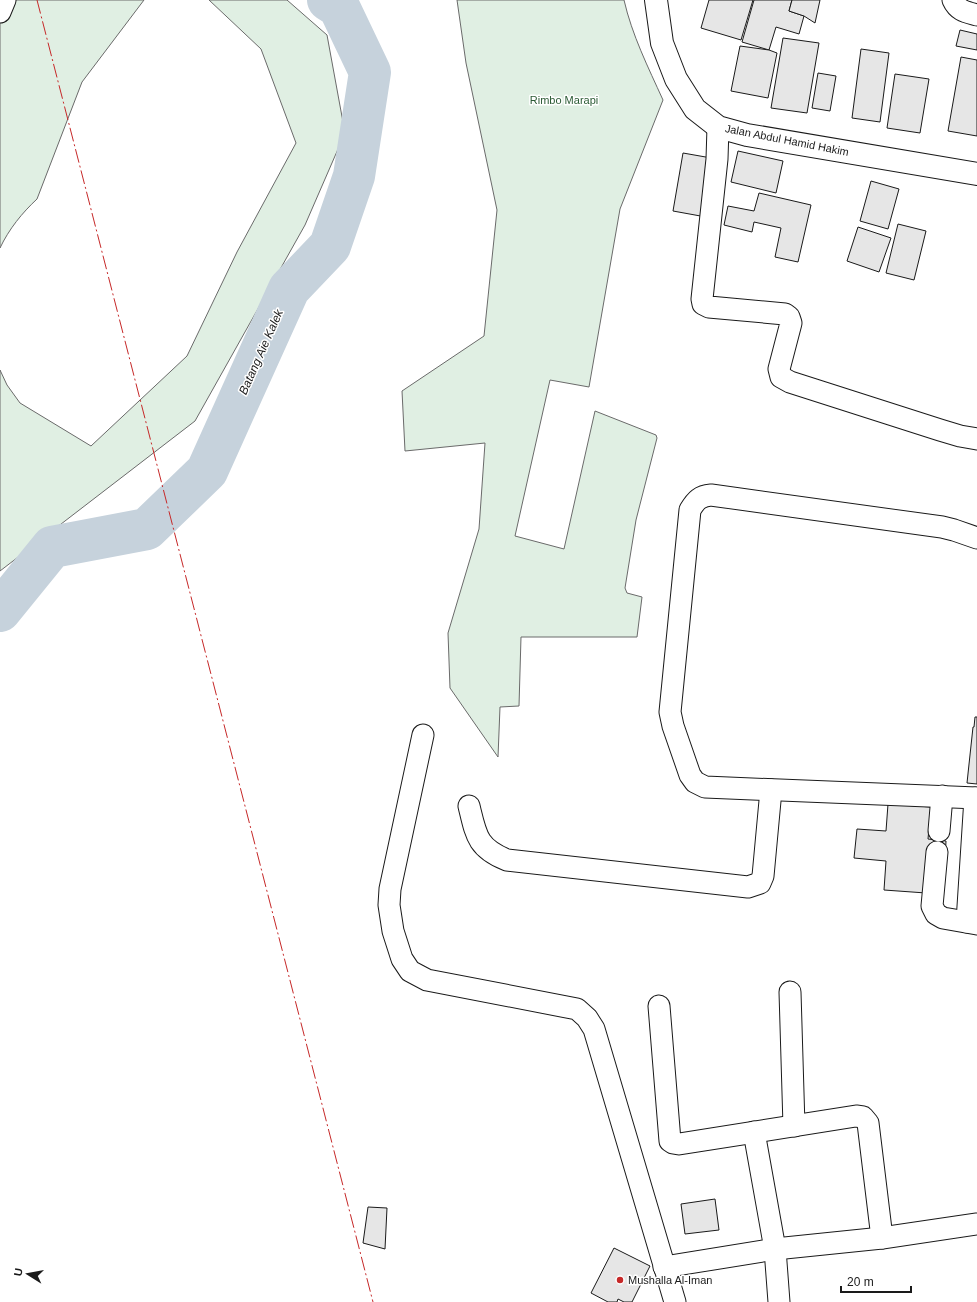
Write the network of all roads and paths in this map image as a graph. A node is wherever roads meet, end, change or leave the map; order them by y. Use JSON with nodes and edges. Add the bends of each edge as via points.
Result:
{"nodes":[{"id":1,"x":5,"y":0,"type":"edge"},
{"id":2,"x":656,"y":0,"type":"edge"},
{"id":3,"x":953,"y":0,"type":"edge"},
{"id":4,"x":0,"y":12,"type":"edge"},
{"id":5,"x":977,"y":15,"type":"edge"},
{"id":6,"x":718,"y":127,"type":"junction"},
{"id":7,"x":977,"y":174,"type":"edge"},
{"id":8,"x":977,"y":439,"type":"edge"},
{"id":9,"x":977,"y":538,"type":"edge"},
{"id":10,"x":423,"y":735,"type":"dead end"},
{"id":11,"x":771,"y":790,"type":"junction"},
{"id":12,"x":942,"y":796,"type":"junction"},
{"id":13,"x":976,"y":798,"type":"edge"},
{"id":14,"x":469,"y":806,"type":"dead end"},
{"id":15,"x":939,"y":830,"type":"dead end"},
{"id":16,"x":937,"y":852,"type":"dead end"},
{"id":17,"x":972,"y":923,"type":"edge"},
{"id":18,"x":790,"y":992,"type":"dead end"},
{"id":19,"x":658,"y":1006,"type":"dead end"},
{"id":20,"x":794,"y":1126,"type":"junction"},
{"id":21,"x":754,"y":1132,"type":"junction"},
{"id":22,"x":977,"y":1224,"type":"edge"},
{"id":23,"x":882,"y":1238,"type":"junction"},
{"id":24,"x":775,"y":1249,"type":"junction"},
{"id":25,"x":664,"y":1267,"type":"junction"},
{"id":26,"x":675,"y":1302,"type":"edge"},
{"id":27,"x":779,"y":1302,"type":"edge"}],
"edges":[{"from":1,"to":4,"type":"street"},
{"from":2,"to":6,"type":"main road","name":"Jalan Abdul Hamid Hakim","via":[[662,43],[676,79],[695,109]]},
{"from":3,"to":5,"type":"street","via":[[962,11]]},
{"from":6,"to":7,"type":"main road","name":"Jalan Abdul Hamid Hakim","via":[[747,135]]},
{"from":6,"to":8,"type":"street","via":[[703,304],[709,307],[785,314],[789,317],[791,322],[779,369],[781,377],[790,382],[940,430]]},
{"from":9,"to":11,"type":"street","via":[[942,527],[711,495],[702,496],[695,502],[690,510],[671,693],[670,712],[673,726],[690,776],[695,782],[705,787]]},
{"from":10,"to":25,"type":"street","via":[[390,888],[392,930],[402,959],[410,971],[427,980],[577,1009],[587,1018],[594,1029]]},
{"from":11,"to":12,"type":"street"},
{"from":11,"to":14,"type":"street","via":[[763,876],[760,883],[748,887],[507,860],[486,849],[476,836]]},
{"from":12,"to":13,"type":"street"},
{"from":12,"to":15,"type":"street"},
{"from":13,"to":17,"type":"street"},
{"from":16,"to":17,"type":"street","via":[[932,906],[936,914],[943,918]]},
{"from":18,"to":20,"type":"street"},
{"from":19,"to":21,"type":"street","via":[[670,1141],[679,1144]]},
{"from":20,"to":21,"type":"street"},
{"from":20,"to":23,"type":"street","via":[[856,1116],[863,1117],[868,1123]]},
{"from":21,"to":24,"type":"street"},
{"from":22,"to":23,"type":"street"},
{"from":23,"to":24,"type":"street"},
{"from":24,"to":25,"type":"street"},
{"from":24,"to":27,"type":"street"},
{"from":25,"to":26,"type":"street"}]}
